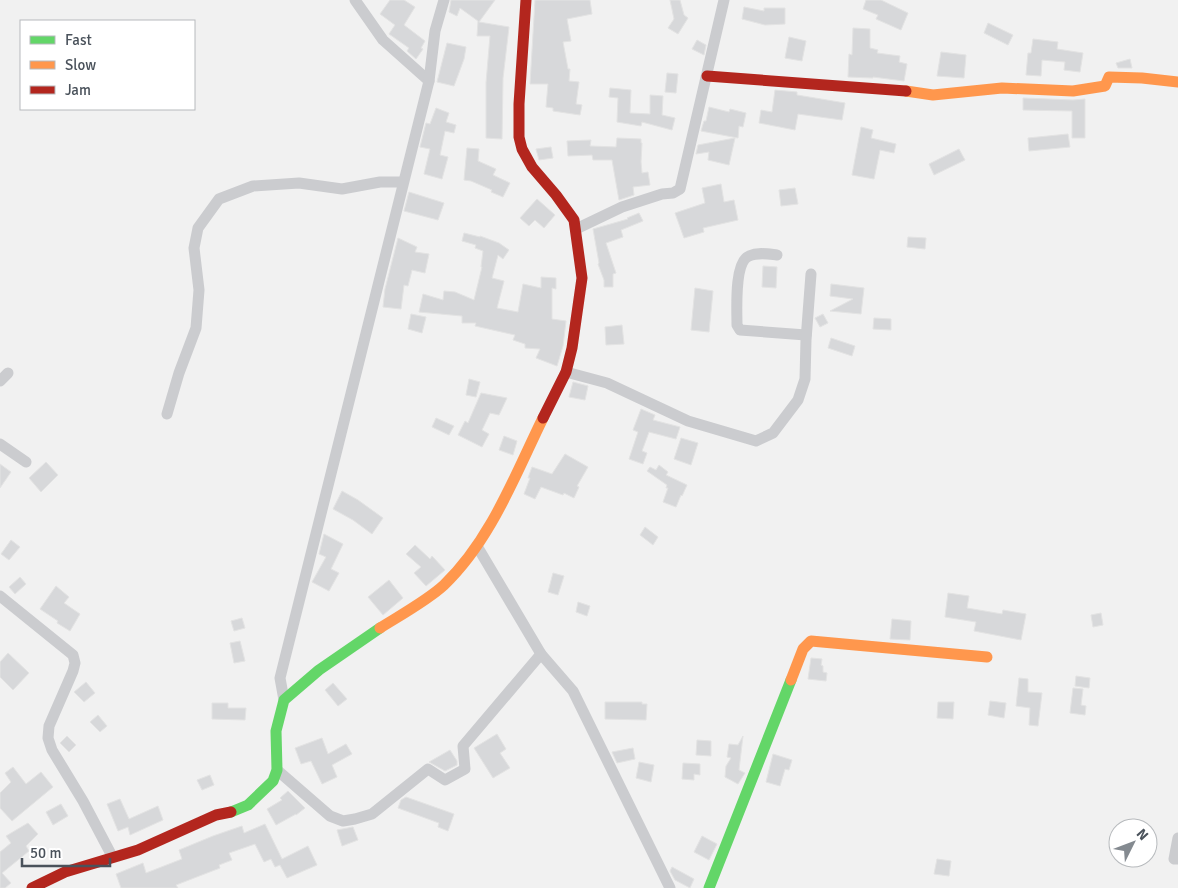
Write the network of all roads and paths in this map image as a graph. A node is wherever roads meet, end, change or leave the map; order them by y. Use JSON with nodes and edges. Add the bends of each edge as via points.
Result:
{"nodes":[{"id":1,"x":355,"y":0,"type":"edge"},
{"id":2,"x":444,"y":0,"type":"edge"},
{"id":3,"x":526,"y":0,"type":"edge"},
{"id":4,"x":724,"y":0,"type":"edge"},
{"id":5,"x":707,"y":76,"type":"junction"},
{"id":6,"x":429,"y":81,"type":"junction"},
{"id":7,"x":1178,"y":82,"type":"edge"},
{"id":8,"x":403,"y":182,"type":"junction"},
{"id":9,"x":576,"y":229,"type":"junction"},
{"id":10,"x":777,"y":255,"type":"dead end"},
{"id":11,"x":811,"y":274,"type":"dead end"},
{"id":12,"x":806,"y":335,"type":"junction"},
{"id":13,"x":566,"y":372,"type":"junction"},
{"id":14,"x":167,"y":414,"type":"dead end"},
{"id":15,"x":0,"y":444,"type":"edge"},
{"id":16,"x":26,"y":462,"type":"dead end"},
{"id":17,"x":477,"y":546,"type":"junction"},
{"id":18,"x":0,"y":596,"type":"edge"},
{"id":19,"x":541,"y":654,"type":"junction"},
{"id":20,"x":987,"y":658,"type":"dead end"},
{"id":21,"x":284,"y":700,"type":"junction"},
{"id":22,"x":277,"y":770,"type":"junction"},
{"id":23,"x":1178,"y":838,"type":"edge"},
{"id":24,"x":112,"y":856,"type":"junction"},
{"id":25,"x":1178,"y":859,"type":"edge"},
{"id":26,"x":32,"y":888,"type":"edge"},
{"id":27,"x":670,"y":888,"type":"edge"},
{"id":28,"x":709,"y":888,"type":"edge"}],
"edges":[{"from":1,"to":6,"type":"street","via":[[382,40]]},
{"from":2,"to":6,"type":"street","via":[[435,31]]},
{"from":3,"to":9,"type":"street","via":[[519,138],[532,168],[556,195],[574,220]]},
{"from":4,"to":5,"type":"street"},
{"from":5,"to":7,"type":"street","via":[[933,95],[1002,88],[1073,91],[1105,86],[1109,77]]},
{"from":5,"to":9,"type":"street","via":[[680,189],[622,207]]},
{"from":6,"to":8,"type":"street"},
{"from":8,"to":14,"type":"street","via":[[380,182],[342,189],[299,183],[254,186],[219,200],[198,228],[194,248],[199,290],[196,328]]},
{"from":8,"to":21,"type":"street","via":[[280,678]]},
{"from":9,"to":13,"type":"street","via":[[582,278]]},
{"from":10,"to":12,"type":"street","via":[[747,257],[741,265],[736,325],[747,331]]},
{"from":11,"to":12,"type":"street"},
{"from":12,"to":13,"type":"street","via":[[805,379],[798,400],[773,433],[756,441],[688,421],[606,383]]},
{"from":13,"to":17,"type":"street","via":[[505,499]]},
{"from":15,"to":16,"type":"street"},
{"from":17,"to":19,"type":"street"},
{"from":17,"to":21,"type":"street","via":[[442,587],[339,656]]},
{"from":18,"to":24,"type":"street","via":[[73,655],[73,671],[49,726],[48,738]]},
{"from":19,"to":22,"type":"street","via":[[463,746],[466,769],[445,780],[428,769],[372,814],[343,821],[330,816]]},
{"from":19,"to":27,"type":"street","via":[[573,690]]},
{"from":20,"to":28,"type":"street","via":[[811,641],[803,649]]},
{"from":21,"to":22,"type":"street","via":[[276,731]]},
{"from":22,"to":24,"type":"street","via":[[273,781],[248,805],[216,815],[138,850]]},
{"from":23,"to":25,"type":"street","via":[[1174,858]]},
{"from":24,"to":26,"type":"street","via":[[65,872]]}]}
